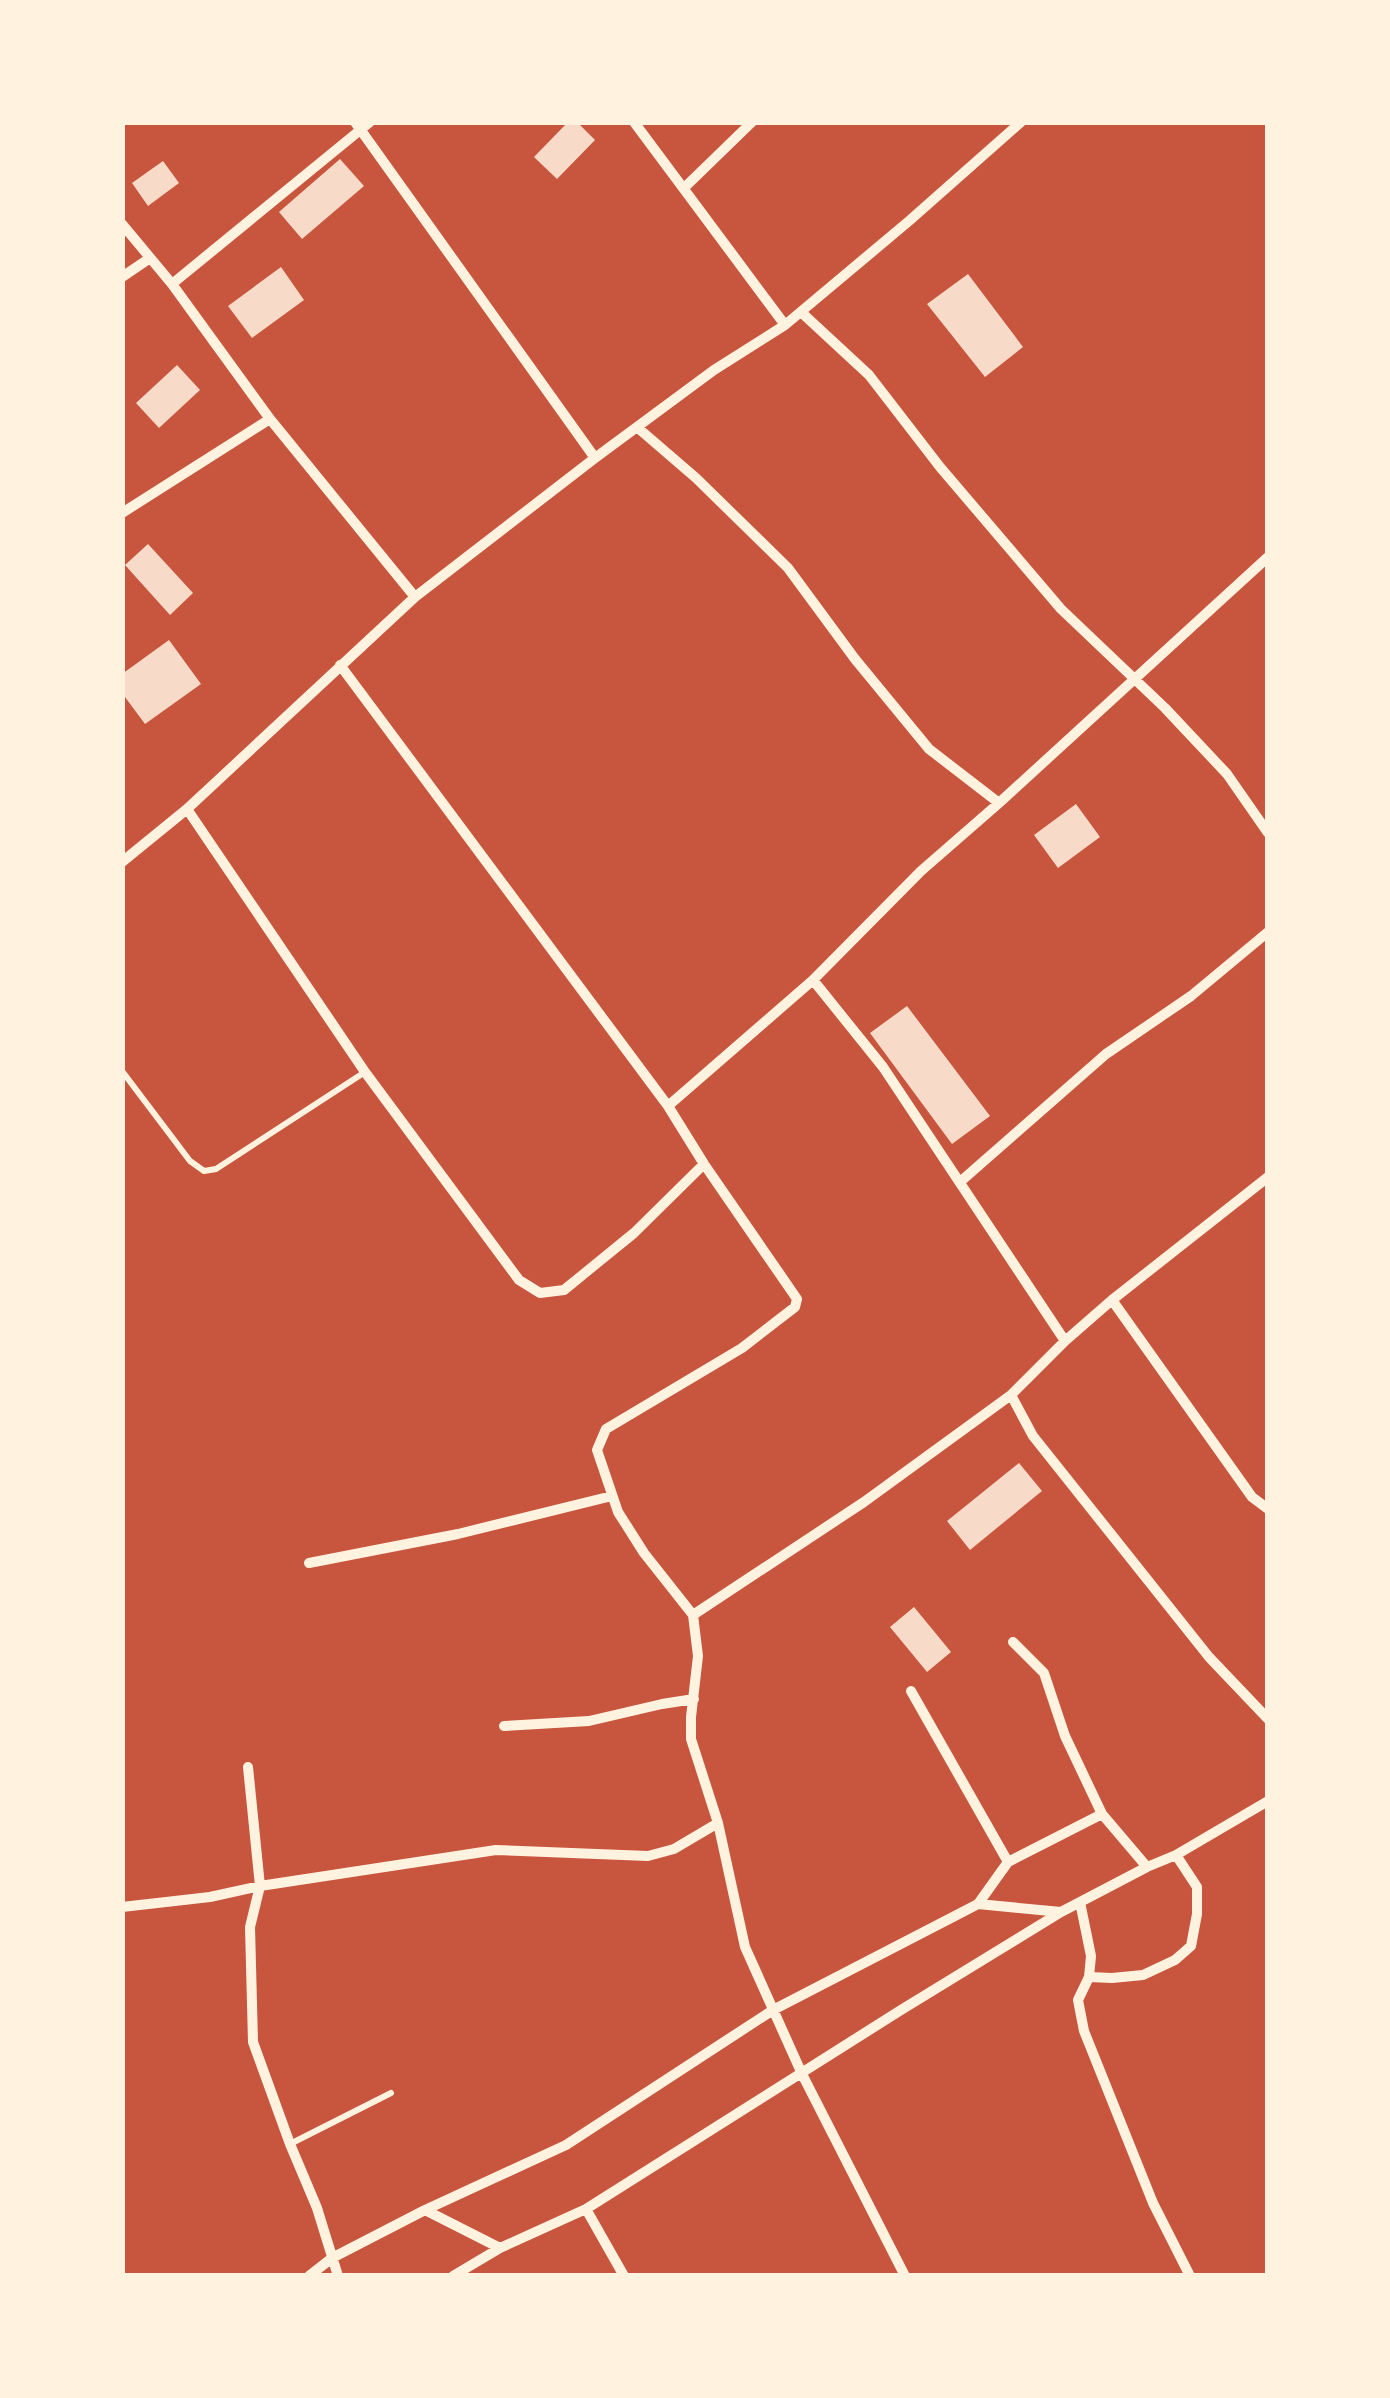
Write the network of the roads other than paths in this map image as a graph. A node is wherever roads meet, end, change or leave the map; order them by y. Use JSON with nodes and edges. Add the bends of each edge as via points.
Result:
{"nodes":[{"id":1,"x":370,"y":122,"type":"edge"},
{"id":2,"x":634,"y":122,"type":"edge"},
{"id":3,"x":752,"y":122,"type":"edge"},
{"id":4,"x":1022,"y":122,"type":"edge"},
{"id":5,"x":357,"y":126,"type":"edge"},
{"id":6,"x":684,"y":188,"type":"junction"},
{"id":7,"x":122,"y":224,"type":"edge"},
{"id":8,"x":150,"y":258,"type":"junction"},
{"id":9,"x":122,"y":276,"type":"edge"},
{"id":10,"x":172,"y":284,"type":"junction"},
{"id":11,"x":800,"y":312,"type":"junction"},
{"id":12,"x":785,"y":325,"type":"junction"},
{"id":13,"x":270,"y":419,"type":"junction"},
{"id":14,"x":638,"y":428,"type":"junction"},
{"id":15,"x":595,"y":458,"type":"junction"},
{"id":16,"x":122,"y":513,"type":"edge"},
{"id":17,"x":1268,"y":557,"type":"edge"},
{"id":18,"x":415,"y":597,"type":"junction"},
{"id":19,"x":340,"y":665,"type":"junction"},
{"id":20,"x":1133,"y":678,"type":"junction"},
{"id":21,"x":999,"y":803,"type":"junction"},
{"id":22,"x":187,"y":809,"type":"junction"},
{"id":23,"x":1268,"y":833,"type":"edge"},
{"id":24,"x":122,"y":862,"type":"edge"},
{"id":25,"x":1268,"y":932,"type":"edge"},
{"id":26,"x":813,"y":980,"type":"junction"},
{"id":27,"x":122,"y":1071,"type":"edge"},
{"id":28,"x":366,"y":1072,"type":"junction"},
{"id":29,"x":668,"y":1106,"type":"junction"},
{"id":30,"x":704,"y":1164,"type":"junction"},
{"id":31,"x":1268,"y":1177,"type":"edge"},
{"id":32,"x":960,"y":1182,"type":"junction"},
{"id":33,"x":1112,"y":1300,"type":"junction"},
{"id":34,"x":1065,"y":1341,"type":"junction"},
{"id":35,"x":1011,"y":1396,"type":"junction"},
{"id":36,"x":612,"y":1496,"type":"junction"},
{"id":37,"x":1268,"y":1510,"type":"edge"},
{"id":38,"x":309,"y":1562,"type":"dead end"},
{"id":39,"x":693,"y":1615,"type":"junction"},
{"id":40,"x":1013,"y":1642,"type":"dead end"},
{"id":41,"x":912,"y":1691,"type":"dead end"},
{"id":42,"x":694,"y":1700,"type":"junction"},
{"id":43,"x":1268,"y":1719,"type":"edge"},
{"id":44,"x":504,"y":1726,"type":"dead end"},
{"id":45,"x":248,"y":1767,"type":"dead end"},
{"id":46,"x":1268,"y":1801,"type":"edge"},
{"id":47,"x":1102,"y":1814,"type":"junction"},
{"id":48,"x":718,"y":1823,"type":"junction"},
{"id":49,"x":1176,"y":1855,"type":"junction"},
{"id":50,"x":1008,"y":1862,"type":"junction"},
{"id":51,"x":1147,"y":1867,"type":"junction"},
{"id":52,"x":260,"y":1886,"type":"junction"},
{"id":53,"x":1080,"y":1902,"type":"junction"},
{"id":54,"x":978,"y":1904,"type":"junction"},
{"id":55,"x":122,"y":1907,"type":"edge"},
{"id":56,"x":1061,"y":1912,"type":"junction"},
{"id":57,"x":1090,"y":1977,"type":"junction"},
{"id":58,"x":774,"y":2010,"type":"junction"},
{"id":59,"x":802,"y":2074,"type":"junction"},
{"id":60,"x":392,"y":2093,"type":"dead end"},
{"id":61,"x":290,"y":2144,"type":"junction"},
{"id":62,"x":586,"y":2208,"type":"junction"},
{"id":63,"x":425,"y":2210,"type":"junction"},
{"id":64,"x":500,"y":2248,"type":"junction"},
{"id":65,"x":332,"y":2258,"type":"junction"},
{"id":66,"x":309,"y":2276,"type":"edge"},
{"id":67,"x":338,"y":2276,"type":"edge"},
{"id":68,"x":453,"y":2276,"type":"edge"},
{"id":69,"x":624,"y":2276,"type":"edge"},
{"id":70,"x":904,"y":2276,"type":"edge"},
{"id":71,"x":1190,"y":2276,"type":"edge"}],
"edges":[{"from":1,"to":5,"type":"street"},
{"from":2,"to":6,"type":"street"},
{"from":3,"to":6,"type":"street"},
{"from":4,"to":11,"type":"street"},
{"from":5,"to":10,"type":"street"},
{"from":5,"to":15,"type":"street"},
{"from":6,"to":12,"type":"street"},
{"from":7,"to":8,"type":"street"},
{"from":8,"to":9,"type":"street"},
{"from":8,"to":10,"type":"street"},
{"from":10,"to":13,"type":"street"},
{"from":11,"to":12,"type":"street"},
{"from":11,"to":20,"type":"street","via":[[869,375],[1061,609]]},
{"from":12,"to":14,"type":"street"},
{"from":13,"to":16,"type":"street"},
{"from":13,"to":18,"type":"street"},
{"from":14,"to":15,"type":"street"},
{"from":14,"to":21,"type":"street","via":[[788,568],[929,750]]},
{"from":15,"to":18,"type":"street"},
{"from":17,"to":20,"type":"street"},
{"from":18,"to":19,"type":"street"},
{"from":19,"to":22,"type":"street"},
{"from":19,"to":29,"type":"street"},
{"from":20,"to":21,"type":"street"},
{"from":20,"to":23,"type":"street","via":[[1226,774]]},
{"from":21,"to":26,"type":"street"},
{"from":22,"to":24,"type":"street"},
{"from":22,"to":28,"type":"street"},
{"from":25,"to":32,"type":"street","via":[[1106,1054]]},
{"from":26,"to":29,"type":"street"},
{"from":26,"to":32,"type":"street","via":[[883,1067]]},
{"from":27,"to":28,"type":"lane","via":[[204,1171]]},
{"from":28,"to":30,"type":"street","via":[[519,1280],[540,1293],[564,1290]]},
{"from":29,"to":30,"type":"street"},
{"from":30,"to":36,"type":"street","via":[[797,1304],[742,1348],[606,1429],[597,1450]]},
{"from":31,"to":33,"type":"street"},
{"from":32,"to":34,"type":"street"},
{"from":33,"to":34,"type":"street"},
{"from":33,"to":37,"type":"street","via":[[1252,1497]]},
{"from":34,"to":35,"type":"street"},
{"from":35,"to":39,"type":"street"},
{"from":35,"to":43,"type":"street","via":[[1033,1436],[1209,1656]]},
{"from":36,"to":38,"type":"street"},
{"from":36,"to":39,"type":"street","via":[[644,1553]]},
{"from":39,"to":42,"type":"street"},
{"from":40,"to":47,"type":"street","via":[[1044,1673]]},
{"from":41,"to":50,"type":"street"},
{"from":42,"to":44,"type":"street","via":[[589,1721]]},
{"from":42,"to":48,"type":"street","via":[[691,1739]]},
{"from":45,"to":52,"type":"street"},
{"from":46,"to":49,"type":"street"},
{"from":47,"to":50,"type":"street"},
{"from":47,"to":51,"type":"street"},
{"from":48,"to":52,"type":"street","via":[[648,1856],[496,1850]]},
{"from":48,"to":58,"type":"street","via":[[745,1947]]},
{"from":49,"to":51,"type":"street"},
{"from":49,"to":57,"type":"street","via":[[1197,1887],[1190,1946],[1143,1975]]},
{"from":50,"to":54,"type":"street"},
{"from":51,"to":53,"type":"street"},
{"from":52,"to":55,"type":"street"},
{"from":52,"to":61,"type":"street","via":[[250,1928],[253,2042]]},
{"from":53,"to":56,"type":"street"},
{"from":53,"to":57,"type":"street"},
{"from":54,"to":56,"type":"street"},
{"from":54,"to":58,"type":"street"},
{"from":56,"to":59,"type":"street"},
{"from":57,"to":71,"type":"street","via":[[1078,2000],[1084,2032]]},
{"from":58,"to":59,"type":"street"},
{"from":58,"to":63,"type":"street","via":[[566,2146]]},
{"from":59,"to":62,"type":"street"},
{"from":59,"to":70,"type":"street"},
{"from":60,"to":61,"type":"lane"},
{"from":61,"to":65,"type":"street"},
{"from":62,"to":64,"type":"street"},
{"from":62,"to":69,"type":"street"},
{"from":63,"to":64,"type":"street"},
{"from":63,"to":65,"type":"street"},
{"from":64,"to":68,"type":"street"},
{"from":65,"to":66,"type":"street"},
{"from":65,"to":67,"type":"street"}]}
